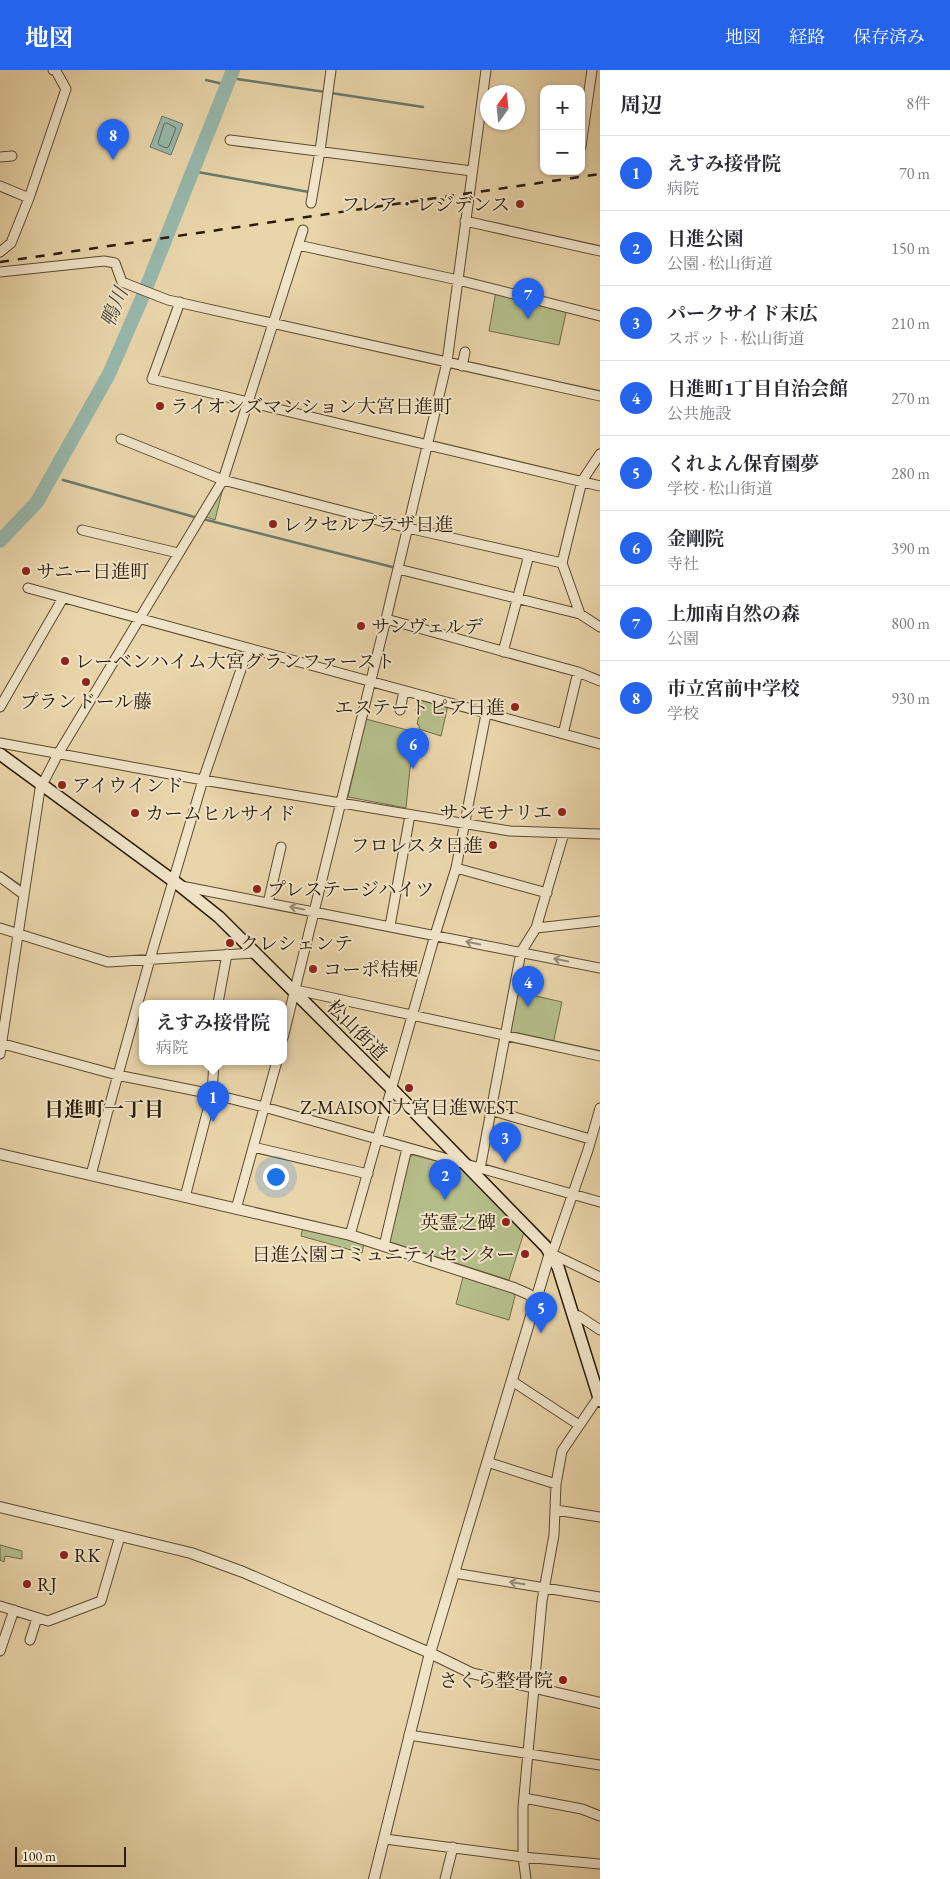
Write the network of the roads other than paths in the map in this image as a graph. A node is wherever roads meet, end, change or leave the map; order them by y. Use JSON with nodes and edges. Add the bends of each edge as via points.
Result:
{"nodes":[{"id":1,"x":53,"y":70,"type":"edge"},
{"id":2,"x":331,"y":70,"type":"edge"},
{"id":3,"x":486,"y":70,"type":"edge"},
{"id":4,"x":592,"y":70,"type":"edge"},
{"id":5,"x":583,"y":130,"type":"edge"},
{"id":6,"x":230,"y":140,"type":"dead end"},
{"id":7,"x":320,"y":150,"type":"junction"},
{"id":8,"x":12,"y":156,"type":"dead end"},
{"id":9,"x":0,"y":157,"type":"edge"},
{"id":10,"x":472,"y":171,"type":"junction"},
{"id":11,"x":0,"y":186,"type":"edge"},
{"id":12,"x":29,"y":198,"type":"junction"},
{"id":13,"x":311,"y":203,"type":"dead end"},
{"id":14,"x":466,"y":221,"type":"junction"},
{"id":15,"x":303,"y":230,"type":"dead end"},
{"id":16,"x":298,"y":245,"type":"junction"},
{"id":17,"x":600,"y":251,"type":"edge"},
{"id":18,"x":0,"y":252,"type":"edge"},
{"id":19,"x":0,"y":272,"type":"edge"},
{"id":20,"x":458,"y":280,"type":"junction"},
{"id":21,"x":180,"y":302,"type":"junction"},
{"id":22,"x":600,"y":316,"type":"edge"},
{"id":23,"x":273,"y":323,"type":"junction"},
{"id":24,"x":465,"y":352,"type":"dead end"},
{"id":25,"x":447,"y":362,"type":"junction"},
{"id":26,"x":462,"y":366,"type":"junction"},
{"id":27,"x":600,"y":396,"type":"edge"},
{"id":28,"x":248,"y":402,"type":"junction"},
{"id":29,"x":121,"y":439,"type":"dead end"},
{"id":30,"x":427,"y":444,"type":"junction"},
{"id":31,"x":600,"y":454,"type":"edge"},
{"id":32,"x":223,"y":480,"type":"junction"},
{"id":33,"x":582,"y":481,"type":"junction"},
{"id":34,"x":600,"y":486,"type":"edge"},
{"id":35,"x":408,"y":528,"type":"junction"},
{"id":36,"x":82,"y":530,"type":"dead end"},
{"id":37,"x":178,"y":553,"type":"junction"},
{"id":38,"x":529,"y":555,"type":"junction"},
{"id":39,"x":562,"y":563,"type":"junction"},
{"id":40,"x":398,"y":569,"type":"junction"},
{"id":41,"x":28,"y":588,"type":"dead end"},
{"id":42,"x":63,"y":598,"type":"junction"},
{"id":43,"x":517,"y":598,"type":"junction"},
{"id":44,"x":580,"y":614,"type":"junction"},
{"id":45,"x":139,"y":618,"type":"junction"},
{"id":46,"x":386,"y":619,"type":"junction"},
{"id":47,"x":600,"y":627,"type":"edge"},
{"id":48,"x":248,"y":649,"type":"junction"},
{"id":49,"x":504,"y":652,"type":"junction"},
{"id":50,"x":578,"y":672,"type":"junction"},
{"id":51,"x":600,"y":681,"type":"edge"},
{"id":52,"x":370,"y":682,"type":"junction"},
{"id":53,"x":404,"y":691,"type":"junction"},
{"id":54,"x":0,"y":708,"type":"edge"},
{"id":55,"x":400,"y":710,"type":"dead end"},
{"id":56,"x":486,"y":714,"type":"junction"},
{"id":57,"x":562,"y":734,"type":"junction"},
{"id":58,"x":0,"y":743,"type":"edge"},
{"id":59,"x":600,"y":744,"type":"edge"},
{"id":60,"x":0,"y":754,"type":"edge"},
{"id":61,"x":58,"y":754,"type":"junction"},
{"id":62,"x":203,"y":780,"type":"junction"},
{"id":63,"x":42,"y":785,"type":"junction"},
{"id":64,"x":341,"y":802,"type":"junction"},
{"id":65,"x":410,"y":815,"type":"junction"},
{"id":66,"x":466,"y":823,"type":"junction"},
{"id":67,"x":564,"y":833,"type":"junction"},
{"id":68,"x":600,"y":834,"type":"edge"},
{"id":69,"x":281,"y":847,"type":"dead end"},
{"id":70,"x":456,"y":868,"type":"junction"},
{"id":71,"x":0,"y":877,"type":"edge"},
{"id":72,"x":176,"y":883,"type":"junction"},
{"id":73,"x":547,"y":893,"type":"junction"},
{"id":74,"x":23,"y":894,"type":"junction"},
{"id":75,"x":268,"y":903,"type":"junction"},
{"id":76,"x":314,"y":912,"type":"junction"},
{"id":77,"x":600,"y":921,"type":"edge"},
{"id":78,"x":390,"y":926,"type":"junction"},
{"id":79,"x":0,"y":928,"type":"edge"},
{"id":80,"x":536,"y":928,"type":"junction"},
{"id":81,"x":18,"y":933,"type":"junction"},
{"id":82,"x":435,"y":935,"type":"junction"},
{"id":83,"x":521,"y":952,"type":"junction"},
{"id":84,"x":254,"y":953,"type":"junction"},
{"id":85,"x":227,"y":954,"type":"junction"},
{"id":86,"x":150,"y":959,"type":"junction"},
{"id":87,"x":600,"y":968,"type":"edge"},
{"id":88,"x":295,"y":993,"type":"junction"},
{"id":89,"x":219,"y":1000,"type":"edge"},
{"id":90,"x":414,"y":1014,"type":"junction"},
{"id":91,"x":287,"y":1023,"type":"edge"},
{"id":92,"x":505,"y":1035,"type":"junction"},
{"id":93,"x":1,"y":1043,"type":"edge"},
{"id":94,"x":0,"y":1054,"type":"edge"},
{"id":95,"x":600,"y":1056,"type":"edge"},
{"id":96,"x":214,"y":1065,"type":"edge"},
{"id":97,"x":276,"y":1065,"type":"edge"},
{"id":98,"x":117,"y":1075,"type":"junction"},
{"id":99,"x":392,"y":1089,"type":"junction"},
{"id":100,"x":212,"y":1094,"type":"junction"},
{"id":101,"x":264,"y":1107,"type":"junction"},
{"id":102,"x":600,"y":1109,"type":"edge"},
{"id":103,"x":490,"y":1110,"type":"junction"},
{"id":104,"x":378,"y":1139,"type":"junction"},
{"id":105,"x":590,"y":1139,"type":"junction"},
{"id":106,"x":253,"y":1147,"type":"junction"},
{"id":107,"x":408,"y":1148,"type":"junction"},
{"id":108,"x":0,"y":1154,"type":"edge"},
{"id":109,"x":465,"y":1165,"type":"junction"},
{"id":110,"x":480,"y":1169,"type":"junction"},
{"id":111,"x":368,"y":1174,"type":"junction"},
{"id":112,"x":91,"y":1175,"type":"junction"},
{"id":113,"x":572,"y":1196,"type":"junction"},
{"id":114,"x":186,"y":1197,"type":"junction"},
{"id":115,"x":600,"y":1202,"type":"edge"},
{"id":116,"x":236,"y":1209,"type":"junction"},
{"id":117,"x":350,"y":1235,"type":"junction"},
{"id":118,"x":384,"y":1246,"type":"junction"},
{"id":119,"x":550,"y":1253,"type":"junction"},
{"id":120,"x":600,"y":1277,"type":"edge"},
{"id":121,"x":536,"y":1300,"type":"junction"},
{"id":122,"x":572,"y":1315,"type":"junction"},
{"id":123,"x":600,"y":1330,"type":"edge"},
{"id":124,"x":512,"y":1381,"type":"junction"},
{"id":125,"x":599,"y":1398,"type":"edge"},
{"id":126,"x":579,"y":1425,"type":"junction"},
{"id":127,"x":487,"y":1462,"type":"junction"},
{"id":128,"x":556,"y":1484,"type":"junction"},
{"id":129,"x":0,"y":1507,"type":"edge"},
{"id":130,"x":556,"y":1510,"type":"junction"},
{"id":131,"x":600,"y":1518,"type":"edge"},
{"id":132,"x":120,"y":1536,"type":"junction"},
{"id":133,"x":454,"y":1573,"type":"junction"},
{"id":134,"x":544,"y":1588,"type":"junction"},
{"id":135,"x":600,"y":1597,"type":"edge"},
{"id":136,"x":0,"y":1606,"type":"edge"},
{"id":137,"x":14,"y":1610,"type":"junction"},
{"id":138,"x":37,"y":1618,"type":"junction"},
{"id":139,"x":30,"y":1640,"type":"dead end"},
{"id":140,"x":0,"y":1652,"type":"edge"},
{"id":141,"x":430,"y":1653,"type":"junction"},
{"id":142,"x":534,"y":1688,"type":"junction"},
{"id":143,"x":600,"y":1703,"type":"edge"},
{"id":144,"x":410,"y":1735,"type":"junction"},
{"id":145,"x":527,"y":1753,"type":"junction"},
{"id":146,"x":600,"y":1764,"type":"edge"},
{"id":147,"x":524,"y":1798,"type":"junction"},
{"id":148,"x":600,"y":1816,"type":"edge"},
{"id":149,"x":385,"y":1839,"type":"junction"},
{"id":150,"x":453,"y":1847,"type":"junction"},
{"id":151,"x":523,"y":1857,"type":"junction"},
{"id":152,"x":600,"y":1864,"type":"edge"},
{"id":153,"x":374,"y":1879,"type":"edge"},
{"id":154,"x":445,"y":1879,"type":"edge"},
{"id":155,"x":526,"y":1879,"type":"edge"}],
"edges":[{"from":1,"to":12,"type":"street","via":[[66,90]]},
{"from":2,"to":7,"type":"street"},
{"from":3,"to":10,"type":"street"},
{"from":4,"to":5,"type":"street"},
{"from":6,"to":7,"type":"street"},
{"from":7,"to":10,"type":"street"},
{"from":7,"to":13,"type":"street"},
{"from":8,"to":9,"type":"street"},
{"from":10,"to":14,"type":"street"},
{"from":11,"to":12,"type":"street"},
{"from":12,"to":18,"type":"street","via":[[11,243]]},
{"from":14,"to":17,"type":"street"},
{"from":14,"to":20,"type":"street"},
{"from":15,"to":16,"type":"street"},
{"from":16,"to":20,"type":"street"},
{"from":16,"to":23,"type":"street"},
{"from":19,"to":21,"type":"street","via":[[115,262],[122,282]]},
{"from":20,"to":22,"type":"street"},
{"from":20,"to":25,"type":"street"},
{"from":21,"to":23,"type":"street"},
{"from":21,"to":28,"type":"street","via":[[152,379]]},
{"from":23,"to":25,"type":"street"},
{"from":23,"to":28,"type":"street"},
{"from":24,"to":26,"type":"street"},
{"from":25,"to":26,"type":"street"},
{"from":25,"to":30,"type":"street"},
{"from":26,"to":27,"type":"street"},
{"from":28,"to":30,"type":"street"},
{"from":28,"to":32,"type":"street"},
{"from":29,"to":32,"type":"street"},
{"from":30,"to":33,"type":"street"},
{"from":30,"to":35,"type":"street"},
{"from":31,"to":33,"type":"street"},
{"from":32,"to":35,"type":"street"},
{"from":32,"to":37,"type":"street"},
{"from":33,"to":34,"type":"street"},
{"from":33,"to":39,"type":"street"},
{"from":35,"to":38,"type":"street"},
{"from":35,"to":40,"type":"street"},
{"from":36,"to":37,"type":"street"},
{"from":37,"to":45,"type":"street"},
{"from":38,"to":39,"type":"street"},
{"from":38,"to":43,"type":"street"},
{"from":39,"to":44,"type":"street"},
{"from":40,"to":43,"type":"street"},
{"from":40,"to":46,"type":"street"},
{"from":41,"to":42,"type":"street"},
{"from":42,"to":45,"type":"street"},
{"from":42,"to":54,"type":"street"},
{"from":43,"to":44,"type":"street"},
{"from":43,"to":49,"type":"street"},
{"from":44,"to":47,"type":"street"},
{"from":45,"to":48,"type":"street"},
{"from":45,"to":61,"type":"street"},
{"from":46,"to":49,"type":"street"},
{"from":46,"to":52,"type":"street"},
{"from":48,"to":52,"type":"street"},
{"from":48,"to":62,"type":"street"},
{"from":49,"to":50,"type":"street"},
{"from":50,"to":51,"type":"street"},
{"from":50,"to":57,"type":"street"},
{"from":52,"to":53,"type":"street"},
{"from":52,"to":64,"type":"street"},
{"from":53,"to":55,"type":"street"},
{"from":53,"to":56,"type":"street"},
{"from":56,"to":57,"type":"street"},
{"from":56,"to":66,"type":"street"},
{"from":57,"to":59,"type":"street"},
{"from":58,"to":61,"type":"street"},
{"from":60,"to":63,"type":"main road","name":"松山街道"},
{"from":61,"to":62,"type":"street"},
{"from":61,"to":63,"type":"street"},
{"from":62,"to":64,"type":"street"},
{"from":62,"to":72,"type":"street"},
{"from":63,"to":72,"type":"main road","name":"松山街道"},
{"from":63,"to":74,"type":"street"},
{"from":64,"to":65,"type":"street"},
{"from":64,"to":76,"type":"street"},
{"from":65,"to":66,"type":"street"},
{"from":65,"to":78,"type":"street"},
{"from":66,"to":67,"type":"street","via":[[510,831]]},
{"from":66,"to":70,"type":"street"},
{"from":67,"to":68,"type":"street"},
{"from":67,"to":73,"type":"street"},
{"from":69,"to":75,"type":"street"},
{"from":70,"to":73,"type":"street"},
{"from":70,"to":82,"type":"street"},
{"from":71,"to":74,"type":"street"},
{"from":72,"to":75,"type":"street"},
{"from":72,"to":84,"type":"main road","name":"松山街道","via":[[219,917]]},
{"from":72,"to":86,"type":"street"},
{"from":73,"to":80,"type":"street"},
{"from":74,"to":81,"type":"street"},
{"from":76,"to":75,"type":"street","one_way":true},
{"from":76,"to":78,"type":"street"},
{"from":76,"to":88,"type":"street"},
{"from":77,"to":80,"type":"street"},
{"from":78,"to":82,"type":"street"},
{"from":79,"to":81,"type":"street"},
{"from":80,"to":83,"type":"street"},
{"from":81,"to":86,"type":"street","via":[[108,962]]},
{"from":81,"to":93,"type":"street"},
{"from":83,"to":82,"type":"street","one_way":true},
{"from":82,"to":90,"type":"street"},
{"from":87,"to":83,"type":"street","one_way":true},
{"from":83,"to":92,"type":"street"},
{"from":84,"to":85,"type":"street"},
{"from":84,"to":88,"type":"main road","name":"松山街道"},
{"from":85,"to":86,"type":"street"},
{"from":85,"to":89,"type":"street"},
{"from":86,"to":98,"type":"street"},
{"from":88,"to":90,"type":"street","via":[[301,991]]},
{"from":88,"to":91,"type":"street"},
{"from":88,"to":99,"type":"main road","name":"松山街道"},
{"from":90,"to":92,"type":"street"},
{"from":90,"to":99,"type":"street"},
{"from":92,"to":95,"type":"street"},
{"from":92,"to":103,"type":"street"},
{"from":93,"to":94,"type":"street"},
{"from":93,"to":98,"type":"street"},
{"from":96,"to":100,"type":"street"},
{"from":97,"to":101,"type":"street"},
{"from":98,"to":100,"type":"street"},
{"from":98,"to":112,"type":"street"},
{"from":99,"to":104,"type":"street"},
{"from":99,"to":109,"type":"main road","name":"松山街道"},
{"from":100,"to":101,"type":"street"},
{"from":100,"to":114,"type":"street"},
{"from":101,"to":104,"type":"street"},
{"from":101,"to":106,"type":"street"},
{"from":102,"to":105,"type":"street"},
{"from":103,"to":105,"type":"street"},
{"from":103,"to":110,"type":"street"},
{"from":104,"to":107,"type":"street"},
{"from":104,"to":111,"type":"street"},
{"from":105,"to":113,"type":"street"},
{"from":106,"to":111,"type":"street"},
{"from":106,"to":116,"type":"street"},
{"from":107,"to":109,"type":"street"},
{"from":107,"to":118,"type":"street"},
{"from":108,"to":112,"type":"street"},
{"from":109,"to":110,"type":"street"},
{"from":109,"to":119,"type":"main road","name":"松山街道"},
{"from":110,"to":113,"type":"street"},
{"from":111,"to":117,"type":"street"},
{"from":112,"to":114,"type":"street"},
{"from":113,"to":115,"type":"street"},
{"from":113,"to":119,"type":"street"},
{"from":114,"to":116,"type":"street"},
{"from":116,"to":117,"type":"street"},
{"from":117,"to":118,"type":"street"},
{"from":118,"to":121,"type":"street","via":[[514,1288]]},
{"from":119,"to":120,"type":"street"},
{"from":119,"to":121,"type":"street"},
{"from":119,"to":122,"type":"main road","name":"松山街道","via":[[558,1267]]},
{"from":121,"to":124,"type":"street"},
{"from":122,"to":123,"type":"street"},
{"from":122,"to":125,"type":"main road","name":"松山街道"},
{"from":124,"to":126,"type":"street"},
{"from":124,"to":127,"type":"street"},
{"from":125,"to":126,"type":"street"},
{"from":126,"to":128,"type":"street","via":[[562,1451]]},
{"from":127,"to":128,"type":"street"},
{"from":127,"to":133,"type":"street"},
{"from":128,"to":130,"type":"street"},
{"from":129,"to":132,"type":"street"},
{"from":130,"to":131,"type":"street"},
{"from":130,"to":134,"type":"street"},
{"from":132,"to":138,"type":"street","via":[[101,1601],[48,1621]]},
{"from":132,"to":141,"type":"street","via":[[191,1553],[243,1572]]},
{"from":134,"to":133,"type":"street","one_way":true},
{"from":133,"to":141,"type":"street"},
{"from":134,"to":135,"type":"street"},
{"from":134,"to":142,"type":"street"},
{"from":136,"to":137,"type":"street"},
{"from":137,"to":138,"type":"street"},
{"from":137,"to":140,"type":"street"},
{"from":138,"to":139,"type":"street"},
{"from":141,"to":142,"type":"street","via":[[471,1673]]},
{"from":141,"to":144,"type":"street"},
{"from":142,"to":143,"type":"street"},
{"from":142,"to":145,"type":"street"},
{"from":144,"to":145,"type":"street"},
{"from":144,"to":149,"type":"street"},
{"from":145,"to":146,"type":"street"},
{"from":145,"to":147,"type":"street"},
{"from":147,"to":148,"type":"street"},
{"from":147,"to":151,"type":"street"},
{"from":149,"to":150,"type":"street"},
{"from":149,"to":153,"type":"street"},
{"from":150,"to":151,"type":"street"},
{"from":150,"to":154,"type":"street"},
{"from":151,"to":152,"type":"street"},
{"from":151,"to":155,"type":"street"}]}
